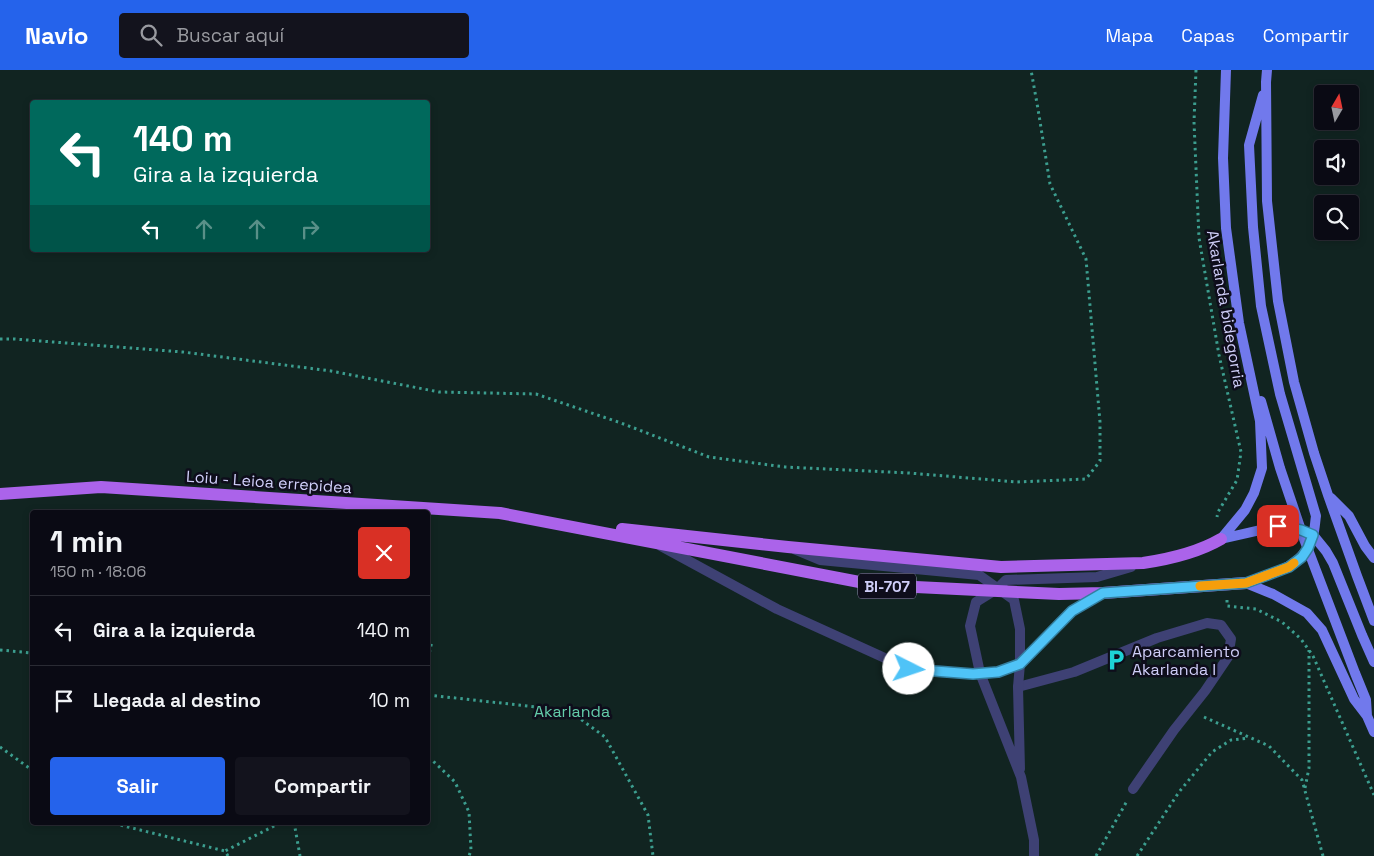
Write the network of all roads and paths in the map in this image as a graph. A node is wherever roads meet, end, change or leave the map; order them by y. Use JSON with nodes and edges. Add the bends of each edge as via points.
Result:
{"nodes":[{"id":1,"x":1030,"y":70,"type":"edge"},
{"id":2,"x":1196,"y":70,"type":"edge"},
{"id":3,"x":1226,"y":70,"type":"edge"},
{"id":4,"x":1267,"y":70,"type":"edge"},
{"id":5,"x":1266,"y":82,"type":"junction"},
{"id":6,"x":0,"y":339,"type":"edge"},
{"id":7,"x":1245,"y":353,"type":"junction"},
{"id":8,"x":0,"y":494,"type":"edge"},
{"id":9,"x":1328,"y":495,"type":"junction"},
{"id":10,"x":535,"y":519,"type":"junction"},
{"id":11,"x":1301,"y":530,"type":"junction"},
{"id":12,"x":1313,"y":535,"type":"junction"},
{"id":13,"x":654,"y":542,"type":"junction"},
{"id":14,"x":1216,"y":542,"type":"junction"},
{"id":15,"x":788,"y":546,"type":"junction"},
{"id":16,"x":1308,"y":548,"type":"junction"},
{"id":17,"x":1374,"y":558,"type":"edge"},
{"id":18,"x":1143,"y":563,"type":"junction"},
{"id":19,"x":1246,"y":583,"type":"junction"},
{"id":20,"x":1227,"y":584,"type":"junction"},
{"id":21,"x":997,"y":591,"type":"junction"},
{"id":22,"x":1103,"y":593,"type":"junction"},
{"id":23,"x":1374,"y":621,"type":"edge"},
{"id":24,"x":432,"y":641,"type":"dead end"},
{"id":25,"x":1309,"y":649,"type":"junction"},
{"id":26,"x":0,"y":650,"type":"edge"},
{"id":27,"x":430,"y":650,"type":"edge"},
{"id":28,"x":30,"y":653,"type":"edge"},
{"id":29,"x":1374,"y":662,"type":"edge"},
{"id":30,"x":1020,"y":664,"type":"junction"},
{"id":31,"x":980,"y":673,"type":"junction"},
{"id":32,"x":1018,"y":687,"type":"junction"},
{"id":33,"x":430,"y":695,"type":"edge"},
{"id":34,"x":1189,"y":711,"type":"junction"},
{"id":35,"x":1367,"y":716,"type":"junction"},
{"id":36,"x":1374,"y":732,"type":"edge"},
{"id":37,"x":1251,"y":738,"type":"junction"},
{"id":38,"x":0,"y":747,"type":"edge"},
{"id":39,"x":430,"y":759,"type":"edge"},
{"id":40,"x":30,"y":769,"type":"edge"},
{"id":41,"x":1021,"y":777,"type":"junction"},
{"id":42,"x":1133,"y":789,"type":"joint"},
{"id":43,"x":1305,"y":791,"type":"junction"},
{"id":44,"x":1374,"y":795,"type":"edge"},
{"id":45,"x":120,"y":825,"type":"edge"},
{"id":46,"x":276,"y":825,"type":"edge"},
{"id":47,"x":295,"y":825,"type":"edge"},
{"id":48,"x":225,"y":851,"type":"junction"},
{"id":49,"x":228,"y":856,"type":"edge"},
{"id":50,"x":300,"y":856,"type":"edge"},
{"id":51,"x":469,"y":856,"type":"edge"},
{"id":52,"x":653,"y":856,"type":"edge"},
{"id":53,"x":1034,"y":856,"type":"edge"},
{"id":54,"x":1096,"y":856,"type":"edge"},
{"id":55,"x":1137,"y":856,"type":"edge"},
{"id":56,"x":1323,"y":856,"type":"edge"}],
"edges":[{"from":1,"to":6,"type":"path","via":[[1050,184],[1086,259],[1100,422],[1100,461],[1086,479],[1017,482],[776,466],[709,457],[536,394],[439,392],[331,371],[183,352]]},
{"from":2,"to":14,"type":"path","name":"Akarlanda bidegorria","via":[[1194,122],[1199,238],[1219,355],[1242,452],[1237,480],[1218,512]]},
{"from":3,"to":7,"type":"main road","via":[[1223,158],[1226,228]]},
{"from":4,"to":5,"type":"main road"},
{"from":5,"to":9,"type":"main road","via":[[1267,201],[1278,301],[1294,382]]},
{"from":5,"to":12,"type":"main road","via":[[1249,145],[1261,306],[1280,394],[1316,516]]},
{"from":7,"to":11,"type":"main road"},
{"from":7,"to":14,"type":"main road","via":[[1260,421],[1262,468],[1246,510]]},
{"from":8,"to":10,"type":"main road","name":"Loiu - Leioa errepidea","number":"BI-707","via":[[101,487],[490,512]]},
{"from":9,"to":17,"type":"main road","via":[[1349,516]]},
{"from":9,"to":23,"type":"main road"},
{"from":10,"to":13,"type":"main road","number":"BI-707"},
{"from":10,"to":15,"type":"main road","number":"BI-707"},
{"from":11,"to":12,"type":"main road"},
{"from":11,"to":14,"type":"main road","via":[[1278,526]]},
{"from":11,"to":16,"type":"main road"},
{"from":12,"to":16,"type":"main road"},
{"from":12,"to":29,"type":"main road","via":[[1333,563]]},
{"from":13,"to":21,"type":"main road","number":"BI-707","via":[[875,585]]},
{"from":13,"to":31,"type":"street","via":[[777,609],[909,669]]},
{"from":14,"to":18,"type":"main road","number":"BI-707","via":[[1165,560]]},
{"from":15,"to":18,"type":"main road","number":"BI-707","via":[[1001,567]]},
{"from":15,"to":21,"type":"street","via":[[820,560],[979,575]]},
{"from":16,"to":19,"type":"main road","via":[[1289,567]]},
{"from":16,"to":35,"type":"main road","via":[[1366,700]]},
{"from":18,"to":21,"type":"street","via":[[1097,576],[1006,580]]},
{"from":19,"to":20,"type":"main road","number":"BI-707"},
{"from":19,"to":35,"type":"main road","via":[[1307,613],[1322,630],[1354,699]]},
{"from":20,"to":22,"type":"main road","number":"BI-707"},
{"from":20,"to":25,"type":"path","via":[[1228,606],[1256,609],[1282,622]]},
{"from":21,"to":22,"type":"main road","number":"BI-707"},
{"from":21,"to":30,"type":"street","via":[[1014,600],[1020,629]]},
{"from":21,"to":31,"type":"street","via":[[976,602],[970,626]]},
{"from":22,"to":30,"type":"street","via":[[1072,611]]},
{"from":24,"to":27,"type":"path"},
{"from":25,"to":43,"type":"path","via":[[1309,768]]},
{"from":25,"to":44,"type":"path"},
{"from":26,"to":28,"type":"path"},
{"from":30,"to":31,"type":"street","via":[[998,672]]},
{"from":30,"to":32,"type":"street"},
{"from":31,"to":41,"type":"street"},
{"from":32,"to":34,"type":"street","via":[[1074,672],[1207,623],[1221,625],[1231,640],[1228,657]]},
{"from":32,"to":41,"type":"street"},
{"from":33,"to":52,"type":"path","via":[[546,708],[578,718],[605,737],[648,815]]},
{"from":34,"to":37,"type":"path"},
{"from":34,"to":42,"type":"street"},
{"from":35,"to":36,"type":"main road"},
{"from":37,"to":43,"type":"path","via":[[1269,746],[1302,780]]},
{"from":37,"to":55,"type":"path","via":[[1231,740],[1212,752],[1180,792]]},
{"from":38,"to":40,"type":"path"},
{"from":39,"to":51,"type":"path","via":[[455,782],[469,812]]},
{"from":41,"to":53,"type":"street","via":[[1034,840]]},
{"from":42,"to":54,"type":"path"},
{"from":43,"to":56,"type":"path"},
{"from":45,"to":48,"type":"path"},
{"from":46,"to":48,"type":"path"},
{"from":47,"to":50,"type":"path"},
{"from":48,"to":49,"type":"path"}]}
